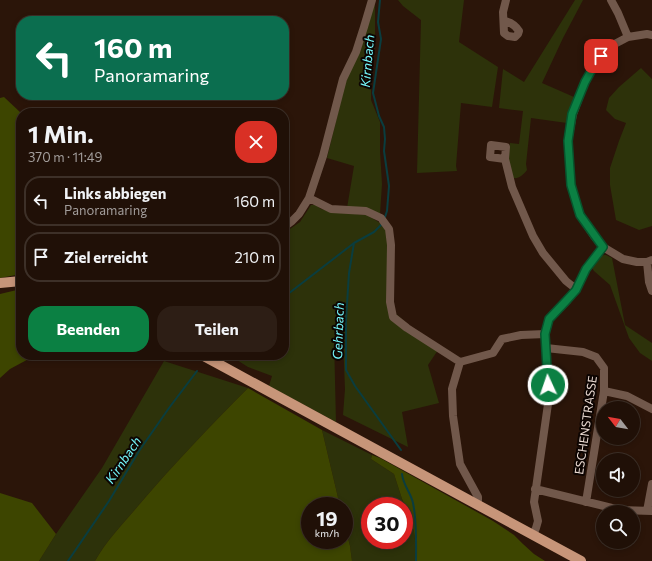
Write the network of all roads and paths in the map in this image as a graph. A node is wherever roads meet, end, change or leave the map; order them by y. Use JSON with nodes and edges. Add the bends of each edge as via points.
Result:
{"nodes":[{"id":1,"x":372,"y":0,"type":"edge"},
{"id":2,"x":506,"y":0,"type":"edge"},
{"id":3,"x":611,"y":0,"type":"edge"},
{"id":4,"x":504,"y":21,"type":"dead end"},
{"id":5,"x":652,"y":35,"type":"edge"},
{"id":6,"x":628,"y":36,"type":"junction"},
{"id":7,"x":505,"y":159,"type":"dead end"},
{"id":8,"x":309,"y":198,"type":"junction"},
{"id":9,"x":289,"y":223,"type":"edge"},
{"id":10,"x":603,"y":247,"type":"junction"},
{"id":11,"x":650,"y":261,"type":"edge"},
{"id":12,"x":16,"y":281,"type":"edge"},
{"id":13,"x":0,"y":283,"type":"edge"},
{"id":14,"x":576,"y":290,"type":"junction"},
{"id":15,"x":652,"y":291,"type":"edge"},
{"id":16,"x":545,"y":334,"type":"junction"},
{"id":17,"x":546,"y":348,"type":"junction"},
{"id":18,"x":211,"y":360,"type":"edge"},
{"id":19,"x":460,"y":362,"type":"junction"},
{"id":20,"x":604,"y":391,"type":"junction"},
{"id":21,"x":652,"y":409,"type":"edge"},
{"id":22,"x":652,"y":484,"type":"edge"},
{"id":23,"x":536,"y":489,"type":"junction"},
{"id":24,"x":586,"y":502,"type":"junction"},
{"id":25,"x":476,"y":504,"type":"junction"},
{"id":26,"x":649,"y":511,"type":"edge"},
{"id":27,"x":534,"y":535,"type":"junction"},
{"id":28,"x":581,"y":561,"type":"edge"}],
"edges":[{"from":1,"to":8,"type":"street","via":[[356,52],[343,79]]},
{"from":2,"to":4,"type":"street"},
{"from":3,"to":6,"type":"street"},
{"from":5,"to":6,"type":"street"},
{"from":6,"to":10,"type":"street","via":[[607,48],[595,64],[572,114],[568,141],[571,185],[580,215]]},
{"from":7,"to":14,"type":"street","via":[[512,187],[533,236],[543,253]]},
{"from":8,"to":9,"type":"street","via":[[299,214]]},
{"from":8,"to":19,"type":"street","via":[[331,209],[366,211],[381,218],[389,230],[391,245],[390,302],[393,317]]},
{"from":10,"to":11,"type":"street","via":[[623,259]]},
{"from":10,"to":14,"type":"street","via":[[586,269]]},
{"from":11,"to":15,"type":"street","via":[[649,282]]},
{"from":12,"to":13,"type":"main road"},
{"from":14,"to":16,"type":"street","via":[[549,319]]},
{"from":16,"to":17,"type":"street"},
{"from":16,"to":19,"type":"street","via":[[502,339],[493,353]]},
{"from":17,"to":20,"type":"street","name":"ESCHENSTRASSE","via":[[583,352],[596,357],[604,368]]},
{"from":17,"to":23,"type":"street","via":[[548,397]]},
{"from":18,"to":25,"type":"main road"},
{"from":19,"to":25,"type":"street","via":[[452,389],[453,416],[460,464],[478,497]]},
{"from":20,"to":21,"type":"street","via":[[627,396]]},
{"from":20,"to":24,"type":"street","name":"ESCHENSTRASSE"},
{"from":22,"to":26,"type":"street"},
{"from":23,"to":24,"type":"street"},
{"from":23,"to":27,"type":"street","via":[[534,502],[538,521]]},
{"from":24,"to":26,"type":"street","via":[[620,510]]},
{"from":25,"to":27,"type":"main road"},
{"from":27,"to":28,"type":"main road"}]}
